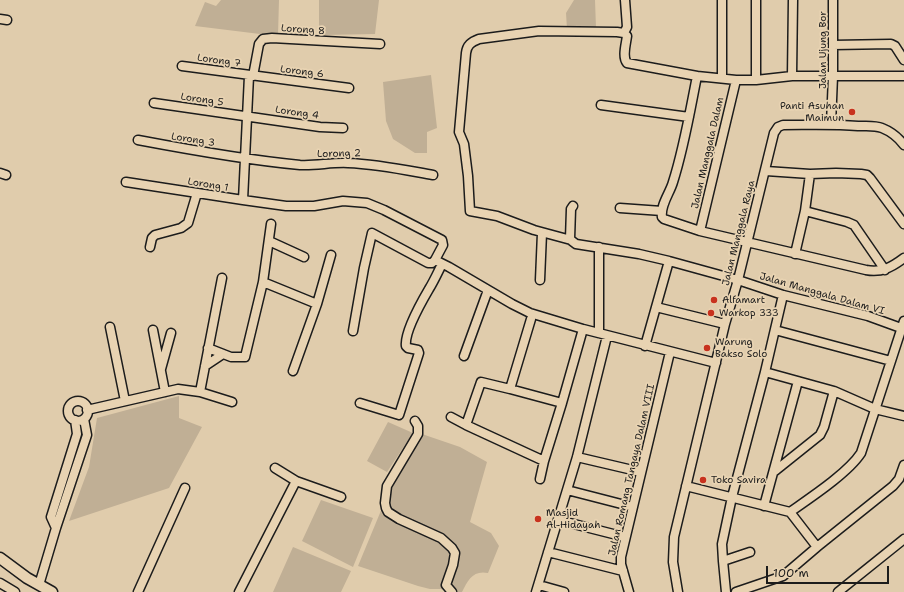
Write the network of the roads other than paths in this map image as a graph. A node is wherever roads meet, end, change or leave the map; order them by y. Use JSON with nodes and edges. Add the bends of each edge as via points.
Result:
{"nodes":[{"id":1,"x":625,"y":0,"type":"edge"},
{"id":2,"x":722,"y":0,"type":"edge"},
{"id":3,"x":756,"y":0,"type":"edge"},
{"id":4,"x":792,"y":0,"type":"edge"},
{"id":5,"x":833,"y":0,"type":"edge"},
{"id":6,"x":624,"y":33,"type":"junction"},
{"id":7,"x":380,"y":44,"type":"dead end"},
{"id":8,"x":833,"y":45,"type":"junction"},
{"id":9,"x":904,"y":60,"type":"edge"},
{"id":10,"x":182,"y":66,"type":"dead end"},
{"id":11,"x":251,"y":76,"type":"junction"},
{"id":12,"x":697,"y":76,"type":"junction"},
{"id":13,"x":792,"y":76,"type":"junction"},
{"id":14,"x":833,"y":76,"type":"junction"},
{"id":15,"x":904,"y":76,"type":"edge"},
{"id":16,"x":722,"y":78,"type":"junction"},
{"id":17,"x":736,"y":80,"type":"junction"},
{"id":18,"x":756,"y":80,"type":"junction"},
{"id":19,"x":349,"y":88,"type":"dead end"},
{"id":20,"x":154,"y":103,"type":"dead end"},
{"id":21,"x":601,"y":105,"type":"dead end"},
{"id":22,"x":247,"y":116,"type":"junction"},
{"id":23,"x":689,"y":117,"type":"junction"},
{"id":24,"x":831,"y":124,"type":"junction"},
{"id":25,"x":343,"y":128,"type":"dead end"},
{"id":26,"x":138,"y":140,"type":"dead end"},
{"id":27,"x":904,"y":145,"type":"edge"},
{"id":28,"x":245,"y":158,"type":"junction"},
{"id":29,"x":766,"y":171,"type":"junction"},
{"id":30,"x":810,"y":174,"type":"junction"},
{"id":31,"x":433,"y":175,"type":"dead end"},
{"id":32,"x":126,"y":182,"type":"dead end"},
{"id":33,"x":196,"y":193,"type":"junction"},
{"id":34,"x":243,"y":200,"type":"junction"},
{"id":35,"x":572,"y":207,"type":"dead end"},
{"id":36,"x":620,"y":208,"type":"dead end"},
{"id":37,"x":662,"y":211,"type":"junction"},
{"id":38,"x":806,"y":212,"type":"junction"},
{"id":39,"x":271,"y":224,"type":"dead end"},
{"id":40,"x":904,"y":224,"type":"edge"},
{"id":41,"x":700,"y":231,"type":"junction"},
{"id":42,"x":542,"y":232,"type":"junction"},
{"id":43,"x":571,"y":240,"type":"junction"},
{"id":44,"x":269,"y":241,"type":"junction"},
{"id":45,"x":747,"y":242,"type":"junction"},
{"id":46,"x":150,"y":247,"type":"dead end"},
{"id":47,"x":599,"y":247,"type":"junction"},
{"id":48,"x":795,"y":254,"type":"junction"},
{"id":49,"x":332,"y":255,"type":"dead end"},
{"id":50,"x":304,"y":257,"type":"dead end"},
{"id":51,"x":904,"y":258,"type":"edge"},
{"id":52,"x":669,"y":261,"type":"junction"},
{"id":53,"x":439,"y":262,"type":"junction"},
{"id":54,"x":886,"y":270,"type":"junction"},
{"id":55,"x":222,"y":278,"type":"dead end"},
{"id":56,"x":540,"y":280,"type":"dead end"},
{"id":57,"x":738,"y":280,"type":"junction"},
{"id":58,"x":263,"y":282,"type":"junction"},
{"id":59,"x":488,"y":290,"type":"junction"},
{"id":60,"x":783,"y":295,"type":"junction"},
{"id":61,"x":317,"y":304,"type":"junction"},
{"id":62,"x":656,"y":307,"type":"junction"},
{"id":63,"x":531,"y":319,"type":"dead end"},
{"id":64,"x":725,"y":324,"type":"junction"},
{"id":65,"x":902,"y":324,"type":"edge"},
{"id":66,"x":110,"y":327,"type":"dead end"},
{"id":67,"x":583,"y":329,"type":"junction"},
{"id":68,"x":153,"y":330,"type":"dead end"},
{"id":69,"x":775,"y":330,"type":"junction"},
{"id":70,"x":353,"y":331,"type":"dead end"},
{"id":71,"x":171,"y":334,"type":"dead end"},
{"id":72,"x":603,"y":334,"type":"junction"},
{"id":73,"x":646,"y":346,"type":"junction"},
{"id":74,"x":208,"y":348,"type":"junction"},
{"id":75,"x":670,"y":352,"type":"junction"},
{"id":76,"x":223,"y":354,"type":"junction"},
{"id":77,"x":464,"y":356,"type":"dead end"},
{"id":78,"x":891,"y":361,"type":"junction"},
{"id":79,"x":716,"y":363,"type":"junction"},
{"id":80,"x":205,"y":366,"type":"junction"},
{"id":81,"x":161,"y":372,"type":"junction"},
{"id":82,"x":293,"y":372,"type":"dead end"},
{"id":83,"x":765,"y":372,"type":"junction"},
{"id":84,"x":798,"y":381,"type":"junction"},
{"id":85,"x":510,"y":389,"type":"junction"},
{"id":86,"x":834,"y":391,"type":"junction"},
{"id":87,"x":165,"y":392,"type":"junction"},
{"id":88,"x":200,"y":392,"type":"junction"},
{"id":89,"x":125,"y":401,"type":"junction"},
{"id":90,"x":232,"y":402,"type":"dead end"},
{"id":91,"x":360,"y":403,"type":"dead end"},
{"id":92,"x":562,"y":403,"type":"junction"},
{"id":93,"x":875,"y":409,"type":"junction"},
{"id":94,"x":87,"y":410,"type":"junction"},
{"id":95,"x":904,"y":416,"type":"edge"},
{"id":96,"x":451,"y":417,"type":"dead end"},
{"id":97,"x":84,"y":419,"type":"junction"},
{"id":98,"x":75,"y":420,"type":"junction"},
{"id":99,"x":415,"y":422,"type":"dead end"},
{"id":100,"x":466,"y":425,"type":"junction"},
{"id":101,"x":577,"y":457,"type":"junction"},
{"id":102,"x":544,"y":461,"type":"junction"},
{"id":103,"x":904,"y":466,"type":"edge"},
{"id":104,"x":275,"y":468,"type":"dead end"},
{"id":105,"x":775,"y":471,"type":"junction"},
{"id":106,"x":641,"y":472,"type":"junction"},
{"id":107,"x":540,"y":479,"type":"dead end"},
{"id":108,"x":296,"y":481,"type":"junction"},
{"id":109,"x":686,"y":486,"type":"junction"},
{"id":110,"x":185,"y":488,"type":"dead end"},
{"id":111,"x":567,"y":490,"type":"junction"},
{"id":112,"x":341,"y":497,"type":"dead end"},
{"id":113,"x":732,"y":497,"type":"junction"},
{"id":114,"x":764,"y":506,"type":"junction"},
{"id":115,"x":633,"y":508,"type":"junction"},
{"id":116,"x":790,"y":512,"type":"junction"},
{"id":117,"x":558,"y":520,"type":"junction"},
{"id":118,"x":56,"y":528,"type":"junction"},
{"id":119,"x":625,"y":537,"type":"junction"},
{"id":120,"x":904,"y":539,"type":"edge"},
{"id":121,"x":817,"y":547,"type":"junction"},
{"id":122,"x":548,"y":552,"type":"junction"},
{"id":123,"x":750,"y":552,"type":"dead end"},
{"id":124,"x":0,"y":558,"type":"edge"},
{"id":125,"x":722,"y":561,"type":"junction"},
{"id":126,"x":623,"y":572,"type":"junction"},
{"id":127,"x":0,"y":583,"type":"edge"},
{"id":128,"x":39,"y":585,"type":"junction"},
{"id":129,"x":538,"y":588,"type":"edge"},
{"id":130,"x":549,"y":590,"type":"edge"},
{"id":131,"x":15,"y":592,"type":"edge"},
{"id":132,"x":52,"y":592,"type":"edge"},
{"id":133,"x":138,"y":592,"type":"edge"},
{"id":134,"x":239,"y":592,"type":"edge"},
{"id":135,"x":452,"y":592,"type":"edge"},
{"id":136,"x":564,"y":592,"type":"edge"},
{"id":137,"x":629,"y":592,"type":"edge"},
{"id":138,"x":678,"y":592,"type":"edge"},
{"id":139,"x":726,"y":592,"type":"edge"},
{"id":140,"x":736,"y":592,"type":"edge"},
{"id":141,"x":838,"y":592,"type":"edge"}],
"edges":[{"from":1,"to":6,"type":"street","via":[[627,28]]},
{"from":2,"to":16,"type":"street"},
{"from":3,"to":18,"type":"street"},
{"from":4,"to":13,"type":"street"},
{"from":5,"to":8,"type":"street","name":"Jalan Ujung Bor"},
{"from":6,"to":12,"type":"street","via":[[627,36],[627,63]]},
{"from":6,"to":42,"type":"street","name":"Jalan Manggala Dalam VI","via":[[539,31],[479,39],[467,47],[459,132],[464,144],[470,211],[497,216]]},
{"from":7,"to":11,"type":"street","name":"Lorong 8","via":[[263,39],[259,44]]},
{"from":8,"to":9,"type":"street","via":[[891,44]]},
{"from":8,"to":14,"type":"street","name":"Jalan Ujung Bor"},
{"from":10,"to":11,"type":"street","name":"Lorong 7"},
{"from":11,"to":19,"type":"street","name":"Lorong 6"},
{"from":11,"to":22,"type":"street"},
{"from":12,"to":16,"type":"street"},
{"from":12,"to":23,"type":"street"},
{"from":13,"to":14,"type":"street"},
{"from":13,"to":18,"type":"street"},
{"from":14,"to":15,"type":"street"},
{"from":14,"to":24,"type":"street","name":"Jalan Ujung Bor"},
{"from":16,"to":17,"type":"street"},
{"from":17,"to":18,"type":"street"},
{"from":17,"to":41,"type":"street","name":"Jalan Manggala Dalam"},
{"from":20,"to":22,"type":"street","name":"Lorong 5"},
{"from":21,"to":23,"type":"street"},
{"from":22,"to":25,"type":"street","name":"Lorong 4"},
{"from":22,"to":28,"type":"street"},
{"from":23,"to":37,"type":"street","via":[[673,183]]},
{"from":24,"to":27,"type":"street","name":"Jalan Manggala Raya","via":[[881,128],[898,138]]},
{"from":24,"to":29,"type":"street","name":"Jalan Manggala Raya","via":[[778,127],[774,133]]},
{"from":26,"to":28,"type":"street","name":"Lorong 3"},
{"from":28,"to":31,"type":"street","name":"Lorong 2","via":[[302,165],[367,164]]},
{"from":28,"to":34,"type":"street"},
{"from":29,"to":30,"type":"street"},
{"from":29,"to":45,"type":"street","name":"Jalan Manggala Raya"},
{"from":30,"to":38,"type":"street"},
{"from":30,"to":40,"type":"street","via":[[867,175]]},
{"from":32,"to":33,"type":"street","name":"Lorong 1"},
{"from":33,"to":34,"type":"street","name":"Lorong 1"},
{"from":33,"to":46,"type":"street","via":[[188,223],[181,228],[155,234]]},
{"from":34,"to":53,"type":"street","name":"Lorong 1","via":[[286,206],[314,206],[343,201],[367,203],[442,240]]},
{"from":35,"to":43,"type":"street"},
{"from":36,"to":37,"type":"street"},
{"from":37,"to":41,"type":"street","via":[[662,217],[667,221]]},
{"from":38,"to":48,"type":"street"},
{"from":38,"to":54,"type":"street","via":[[852,224]]},
{"from":39,"to":44,"type":"street"},
{"from":41,"to":45,"type":"street"},
{"from":42,"to":43,"type":"street","name":"Jalan Manggala Dalam VI"},
{"from":42,"to":56,"type":"street"},
{"from":43,"to":47,"type":"street","name":"Jalan Manggala Dalam VI"},
{"from":44,"to":50,"type":"street"},
{"from":44,"to":58,"type":"street"},
{"from":45,"to":48,"type":"street"},
{"from":45,"to":57,"type":"street","name":"Jalan Manggala Raya"},
{"from":47,"to":52,"type":"street","name":"Jalan Manggala Dalam VI"},
{"from":47,"to":72,"type":"street"},
{"from":48,"to":54,"type":"street","via":[[866,270]]},
{"from":49,"to":61,"type":"street"},
{"from":51,"to":54,"type":"street"},
{"from":52,"to":57,"type":"street","name":"Jalan Manggala Dalam VI"},
{"from":52,"to":62,"type":"street"},
{"from":53,"to":59,"type":"street"},
{"from":53,"to":70,"type":"street","via":[[426,262],[372,233]]},
{"from":53,"to":91,"type":"street","via":[[406,338],[406,346],[420,353],[399,416]]},
{"from":55,"to":74,"type":"street"},
{"from":57,"to":60,"type":"street","name":"Jalan Manggala Dalam VI"},
{"from":57,"to":64,"type":"street","name":"Jalan Manggala Raya"},
{"from":58,"to":61,"type":"street"},
{"from":58,"to":76,"type":"street","via":[[245,357]]},
{"from":59,"to":67,"type":"street","via":[[530,313]]},
{"from":59,"to":77,"type":"street"},
{"from":60,"to":65,"type":"street","name":"Jalan Manggala Dalam VI"},
{"from":60,"to":69,"type":"street"},
{"from":61,"to":82,"type":"street"},
{"from":62,"to":64,"type":"street"},
{"from":62,"to":73,"type":"street"},
{"from":63,"to":85,"type":"street"},
{"from":64,"to":79,"type":"street","name":"Jalan Manggala Raya"},
{"from":65,"to":78,"type":"street"},
{"from":66,"to":89,"type":"street"},
{"from":67,"to":72,"type":"street"},
{"from":67,"to":92,"type":"street"},
{"from":68,"to":81,"type":"street"},
{"from":69,"to":78,"type":"street"},
{"from":69,"to":83,"type":"street"},
{"from":71,"to":81,"type":"street"},
{"from":72,"to":73,"type":"street"},
{"from":72,"to":101,"type":"street"},
{"from":73,"to":75,"type":"street"},
{"from":74,"to":76,"type":"street"},
{"from":74,"to":80,"type":"street"},
{"from":75,"to":79,"type":"street"},
{"from":75,"to":106,"type":"street","name":"Jalan Romang Tangaya Dalam VIII"},
{"from":76,"to":80,"type":"street"},
{"from":78,"to":93,"type":"street"},
{"from":79,"to":109,"type":"street","name":"Jalan Manggala Raya"},
{"from":80,"to":88,"type":"street"},
{"from":81,"to":87,"type":"street"},
{"from":83,"to":84,"type":"street"},
{"from":83,"to":113,"type":"street"},
{"from":84,"to":86,"type":"street"},
{"from":84,"to":105,"type":"street"},
{"from":85,"to":92,"type":"street"},
{"from":85,"to":100,"type":"street","via":[[481,382]]},
{"from":86,"to":93,"type":"street"},
{"from":86,"to":105,"type":"street","via":[[823,430]]},
{"from":87,"to":88,"type":"street","via":[[178,389]]},
{"from":87,"to":89,"type":"street"},
{"from":88,"to":90,"type":"street"},
{"from":89,"to":94,"type":"street"},
{"from":92,"to":102,"type":"street"},
{"from":93,"to":95,"type":"street"},
{"from":93,"to":116,"type":"street","via":[[857,459]]},
{"from":94,"to":97,"type":"street"},
{"from":94,"to":98,"type":"street","via":[[81,402],[72,404],[68,413]]},
{"from":96,"to":100,"type":"street"},
{"from":97,"to":98,"type":"street"},
{"from":97,"to":118,"type":"street","via":[[87,435]]},
{"from":98,"to":118,"type":"street","via":[[77,434],[51,517]]},
{"from":99,"to":135,"type":"street","via":[[418,434],[388,486],[386,508],[399,519],[441,538],[452,548],[455,553],[453,566],[446,585]]},
{"from":100,"to":102,"type":"street"},
{"from":101,"to":106,"type":"street"},
{"from":101,"to":111,"type":"street"},
{"from":102,"to":107,"type":"street"},
{"from":103,"to":121,"type":"street","via":[[893,486]]},
{"from":104,"to":108,"type":"street"},
{"from":105,"to":114,"type":"street"},
{"from":106,"to":115,"type":"street","name":"Jalan Romang Tangaya Dalam VIII"},
{"from":108,"to":112,"type":"street"},
{"from":108,"to":134,"type":"street"},
{"from":109,"to":113,"type":"street"},
{"from":109,"to":138,"type":"street","name":"Jalan Manggala Raya","via":[[673,550],[673,572]]},
{"from":110,"to":133,"type":"street"},
{"from":111,"to":115,"type":"street"},
{"from":111,"to":117,"type":"street"},
{"from":113,"to":114,"type":"street"},
{"from":113,"to":125,"type":"street","via":[[722,544]]},
{"from":114,"to":116,"type":"street"},
{"from":115,"to":119,"type":"street","name":"Jalan Romang Tangaya Dalam VIII"},
{"from":116,"to":121,"type":"street"},
{"from":117,"to":119,"type":"street"},
{"from":117,"to":122,"type":"street"},
{"from":118,"to":128,"type":"street"},
{"from":119,"to":126,"type":"street","name":"Jalan Romang Tangaya Dalam VIII","via":[[621,556]]},
{"from":120,"to":141,"type":"street"},
{"from":121,"to":140,"type":"street","via":[[783,576]]},
{"from":122,"to":126,"type":"street"},
{"from":122,"to":129,"type":"street"},
{"from":123,"to":125,"type":"street"},
{"from":124,"to":128,"type":"street"},
{"from":125,"to":139,"type":"street"},
{"from":126,"to":137,"type":"street","name":"Jalan Romang Tangaya Dalam VIII"},
{"from":127,"to":131,"type":"street"},
{"from":128,"to":132,"type":"street"},
{"from":129,"to":130,"type":"street"},
{"from":130,"to":136,"type":"street"}]}
